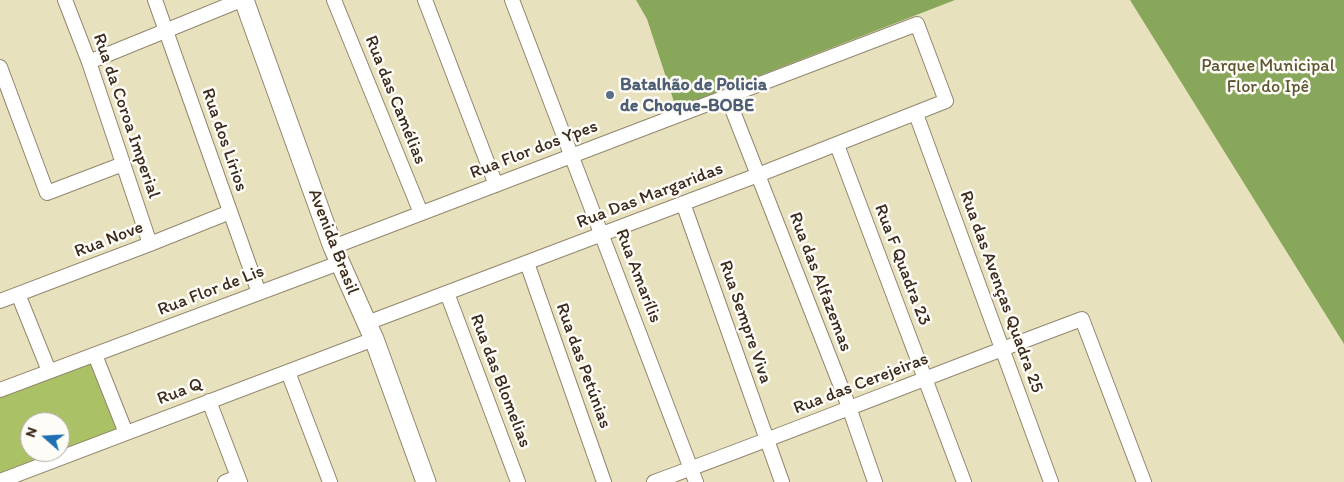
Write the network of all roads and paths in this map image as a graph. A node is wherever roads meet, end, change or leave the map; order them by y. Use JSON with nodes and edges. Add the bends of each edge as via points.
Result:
{"nodes":[{"id":1,"x":65,"y":0,"type":"edge"},
{"id":2,"x":154,"y":0,"type":"edge"},
{"id":3,"x":243,"y":0,"type":"edge"},
{"id":4,"x":334,"y":0,"type":"edge"},
{"id":5,"x":425,"y":0,"type":"edge"},
{"id":6,"x":512,"y":0,"type":"edge"},
{"id":7,"x":166,"y":30,"type":"junction"},
{"id":8,"x":89,"y":62,"type":"junction"},
{"id":9,"x":0,"y":67,"type":"edge"},
{"id":10,"x":727,"y":96,"type":"junction"},
{"id":11,"x":946,"y":101,"type":"joint"},
{"id":12,"x":916,"y":114,"type":"junction"},
{"id":13,"x":837,"y":145,"type":"junction"},
{"id":14,"x":571,"y":156,"type":"junction"},
{"id":15,"x":123,"y":164,"type":"junction"},
{"id":16,"x":758,"y":175,"type":"junction"},
{"id":17,"x":496,"y":185,"type":"junction"},
{"id":18,"x":683,"y":204,"type":"junction"},
{"id":19,"x":230,"y":212,"type":"junction"},
{"id":20,"x":421,"y":213,"type":"junction"},
{"id":21,"x":602,"y":234,"type":"junction"},
{"id":22,"x":150,"y":244,"type":"junction"},
{"id":23,"x":337,"y":255,"type":"junction"},
{"id":24,"x":526,"y":263,"type":"junction"},
{"id":25,"x":259,"y":293,"type":"junction"},
{"id":26,"x":447,"y":293,"type":"junction"},
{"id":27,"x":18,"y":294,"type":"junction"},
{"id":28,"x":0,"y":301,"type":"edge"},
{"id":29,"x":370,"y":331,"type":"junction"},
{"id":30,"x":1002,"y":349,"type":"junction"},
{"id":31,"x":95,"y":355,"type":"junction"},
{"id":32,"x":49,"y":371,"type":"junction"},
{"id":33,"x":288,"y":372,"type":"junction"},
{"id":34,"x":925,"y":380,"type":"junction"},
{"id":35,"x":0,"y":390,"type":"edge"},
{"id":36,"x":209,"y":401,"type":"junction"},
{"id":37,"x":849,"y":408,"type":"junction"},
{"id":38,"x":126,"y":433,"type":"junction"},
{"id":39,"x":767,"y":440,"type":"junction"},
{"id":40,"x":691,"y":469,"type":"junction"},
{"id":41,"x":234,"y":480,"type":"edge"},
{"id":42,"x":0,"y":481,"type":"edge"},
{"id":43,"x":330,"y":482,"type":"edge"},
{"id":44,"x":426,"y":482,"type":"edge"},
{"id":45,"x":518,"y":482,"type":"edge"},
{"id":46,"x":604,"y":482,"type":"edge"},
{"id":47,"x":654,"y":482,"type":"edge"},
{"id":48,"x":696,"y":482,"type":"edge"},
{"id":49,"x":782,"y":482,"type":"edge"},
{"id":50,"x":876,"y":482,"type":"edge"},
{"id":51,"x":964,"y":482,"type":"edge"},
{"id":52,"x":1051,"y":482,"type":"edge"},
{"id":53,"x":1144,"y":482,"type":"edge"}],
"edges":[{"from":1,"to":8,"type":"street","name":"Rua da Coroa Imperial"},
{"from":2,"to":7,"type":"street","name":"Rua dos Lírios"},
{"from":3,"to":7,"type":"street"},
{"from":3,"to":23,"type":"street","name":"Avenida Brasil"},
{"from":4,"to":20,"type":"street","name":"Rua das Camélias"},
{"from":5,"to":17,"type":"street"},
{"from":6,"to":14,"type":"street","name":"Rua Amarílis"},
{"from":7,"to":8,"type":"street"},
{"from":7,"to":19,"type":"street","name":"Rua dos Lírios"},
{"from":8,"to":15,"type":"street","name":"Rua da Coroa Imperial"},
{"from":9,"to":15,"type":"street","via":[[47,193]]},
{"from":10,"to":11,"type":"street","name":"Rua Flor dos Ypes","via":[[917,24]]},
{"from":10,"to":14,"type":"street","name":"Rua Flor dos Ypes"},
{"from":10,"to":16,"type":"street","name":"Rua das Alfazemas"},
{"from":11,"to":12,"type":"street","name":"Rua Das Margaridas"},
{"from":12,"to":13,"type":"street","name":"Rua Das Margaridas"},
{"from":12,"to":30,"type":"street","name":"Rua das Avenças Quadra 25"},
{"from":13,"to":16,"type":"street","name":"Rua Das Margaridas"},
{"from":13,"to":34,"type":"street","name":"Rua F Quadra 23"},
{"from":14,"to":17,"type":"street","name":"Rua Flor dos Ypes"},
{"from":14,"to":21,"type":"street","name":"Rua Amarílis"},
{"from":15,"to":22,"type":"street","name":"Rua da Coroa Imperial"},
{"from":16,"to":18,"type":"street","name":"Rua Das Margaridas"},
{"from":16,"to":37,"type":"street","name":"Rua das Alfazemas"},
{"from":17,"to":20,"type":"street","name":"Rua Flor dos Ypes"},
{"from":18,"to":21,"type":"street","name":"Rua Das Margaridas"},
{"from":18,"to":39,"type":"street","name":"Rua Sempre Viva"},
{"from":19,"to":22,"type":"street","name":"Rua Nove"},
{"from":19,"to":25,"type":"street","name":"Rua dos Lírios"},
{"from":20,"to":23,"type":"street","name":"Rua Flor dos Ypes"},
{"from":21,"to":24,"type":"street","name":"Rua Das Margaridas"},
{"from":21,"to":40,"type":"street","name":"Rua Amarílis"},
{"from":22,"to":27,"type":"street","name":"Rua Nove"},
{"from":23,"to":25,"type":"street","name":"Rua Flor de Lis"},
{"from":23,"to":29,"type":"street","name":"Avenida Brasil"},
{"from":24,"to":26,"type":"street","name":"Rua Das Margaridas"},
{"from":24,"to":46,"type":"street","name":"Rua das Petúnias"},
{"from":25,"to":31,"type":"street","name":"Rua Flor de Lis"},
{"from":26,"to":29,"type":"street","name":"Rua Das Margaridas"},
{"from":26,"to":45,"type":"street","name":"Rua das Blomelias"},
{"from":27,"to":28,"type":"street","name":"Rua Nove"},
{"from":27,"to":32,"type":"street"},
{"from":29,"to":33,"type":"street","name":"Rua Q"},
{"from":29,"to":44,"type":"street","name":"Avenida Brasil"},
{"from":30,"to":34,"type":"street","name":"Rua das Cerejeiras"},
{"from":30,"to":52,"type":"street","name":"Rua das Avenças Quadra 25"},
{"from":30,"to":53,"type":"street","name":"Rua das Cerejeiras","via":[[1082,319]]},
{"from":31,"to":32,"type":"street","name":"Rua Flor de Lis"},
{"from":31,"to":38,"type":"street"},
{"from":32,"to":35,"type":"street","name":"Rua Flor de Lis"},
{"from":33,"to":36,"type":"street","name":"Rua Q"},
{"from":33,"to":43,"type":"street"},
{"from":34,"to":37,"type":"street","name":"Rua das Cerejeiras"},
{"from":34,"to":51,"type":"street","name":"Rua F Quadra 23"},
{"from":36,"to":38,"type":"street","name":"Rua Q"},
{"from":36,"to":41,"type":"street"},
{"from":37,"to":39,"type":"street","name":"Rua das Cerejeiras"},
{"from":37,"to":50,"type":"street","name":"Rua das Alfazemas"},
{"from":38,"to":42,"type":"street","name":"Rua Q"},
{"from":39,"to":40,"type":"street","name":"Rua das Cerejeiras"},
{"from":39,"to":49,"type":"street","name":"Rua Sempre Viva"},
{"from":40,"to":47,"type":"street","name":"Rua das Cerejeiras"},
{"from":40,"to":48,"type":"street","name":"Rua Amarílis"}]}
